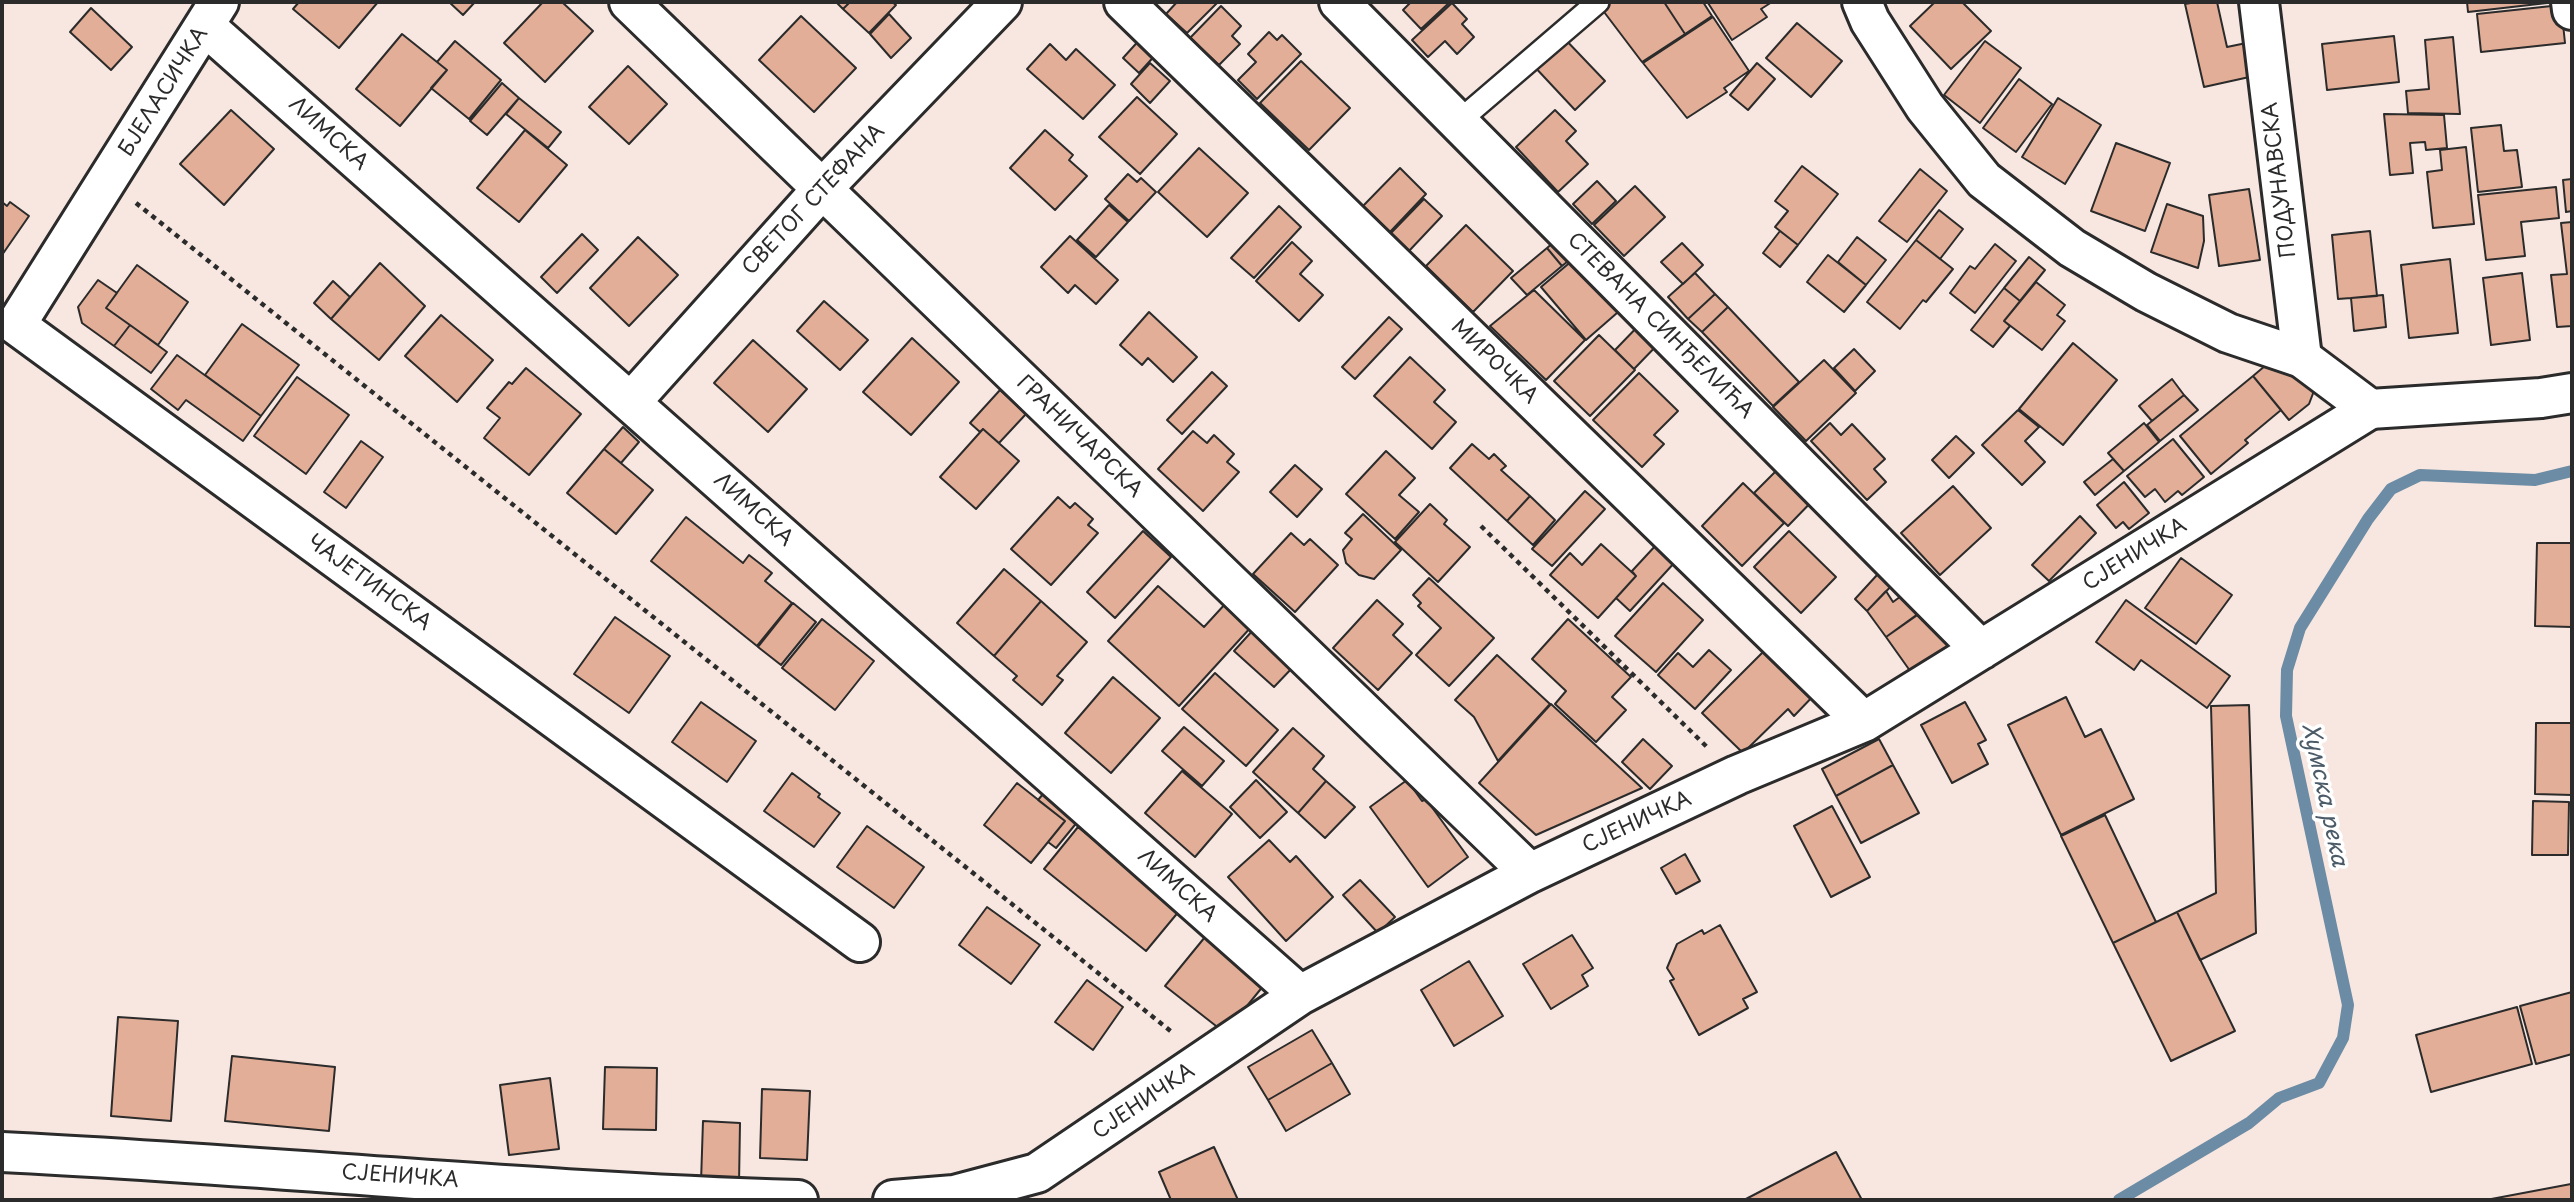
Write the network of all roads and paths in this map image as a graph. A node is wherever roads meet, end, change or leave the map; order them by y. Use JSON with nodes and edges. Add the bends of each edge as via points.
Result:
{"nodes":[{"id":1,"x":629,"y":2,"type":"edge"},
{"id":2,"x":1002,"y":2,"type":"edge"},
{"id":3,"x":1124,"y":2,"type":"edge"},
{"id":4,"x":1339,"y":2,"type":"edge"},
{"id":5,"x":1598,"y":2,"type":"edge"},
{"id":6,"x":2259,"y":2,"type":"edge"},
{"id":7,"x":2571,"y":2,"type":"edge"},
{"id":8,"x":1873,"y":8,"type":"edge"},
{"id":9,"x":2572,"y":10,"type":"edge"},
{"id":10,"x":212,"y":14,"type":"edge"},
{"id":11,"x":1458,"y":122,"type":"junction"},
{"id":12,"x":108,"y":181,"type":"junction"},
{"id":13,"x":822,"y":189,"type":"junction"},
{"id":14,"x":2302,"y":358,"type":"junction"},
{"id":15,"x":2572,"y":393,"type":"edge"},
{"id":16,"x":631,"y":402,"type":"junction"},
{"id":17,"x":2370,"y":409,"type":"junction"},
{"id":18,"x":1481,"y":526,"type":"dead end"},
{"id":19,"x":1981,"y":650,"type":"junction"},
{"id":20,"x":1864,"y":722,"type":"junction"},
{"id":21,"x":1737,"y":775,"type":"junction"},
{"id":22,"x":1530,"y":873,"type":"junction"},
{"id":23,"x":860,"y":942,"type":"dead end"},
{"id":24,"x":1300,"y":995,"type":"junction"},
{"id":25,"x":1206,"y":1060,"type":"junction"},
{"id":26,"x":2,"y":1152,"type":"edge"},
{"id":27,"x":798,"y":1200,"type":"edge"},
{"id":28,"x":893,"y":1200,"type":"edge"}],
"edges":[{"from":1,"to":13,"type":"street","name":"ГРАНИЧАРСКА"},
{"from":2,"to":13,"type":"street","name":"СВЕТОГ СТЕФАНА"},
{"from":3,"to":20,"type":"street","name":"МИРОЧКА"},
{"from":4,"to":11,"type":"street","name":"СТЕВАНА СИНЂЕЛИЋА"},
{"from":5,"to":11,"type":"lane"},
{"from":6,"to":14,"type":"street","name":"ПОДУНАВСКА"},
{"from":7,"to":9,"type":"street"},
{"from":8,"to":14,"type":"street","via":[[1925,107],[1984,180],[2072,248],[2146,292],[2228,332]]},
{"from":10,"to":12,"type":"street","name":"БЈЕЛАСИЧКА"},
{"from":10,"to":16,"type":"street","name":"ЛИМСКА"},
{"from":11,"to":19,"type":"street","name":"СТЕВАНА СИНЂЕЛИЋА"},
{"from":12,"to":23,"type":"street","name":"ЧАЈЕТИНСКА","via":[[16,325]]},
{"from":12,"to":25,"type":"path"},
{"from":13,"to":16,"type":"street","name":"СВЕТОГ СТЕФАНА"},
{"from":13,"to":22,"type":"street","name":"ГРАНИЧАРСКА"},
{"from":14,"to":17,"type":"street"},
{"from":15,"to":17,"type":"street"},
{"from":16,"to":24,"type":"street","name":"ЛИМСКА"},
{"from":17,"to":19,"type":"street","name":"СЈЕНИЧКА"},
{"from":18,"to":21,"type":"path"},
{"from":19,"to":20,"type":"street","name":"СЈЕНИЧКА"},
{"from":20,"to":21,"type":"street","name":"СЈЕНИЧКА"},
{"from":21,"to":22,"type":"street","name":"СЈЕНИЧКА"},
{"from":22,"to":24,"type":"street","name":"СЈЕНИЧКА"},
{"from":24,"to":25,"type":"street","name":"СЈЕНИЧКА"},
{"from":25,"to":28,"type":"street","name":"СЈЕНИЧКА","via":[[1037,1173],[954,1195]]},
{"from":26,"to":27,"type":"street","name":"СЈЕНИЧКА","via":[[665,1196]]}]}
